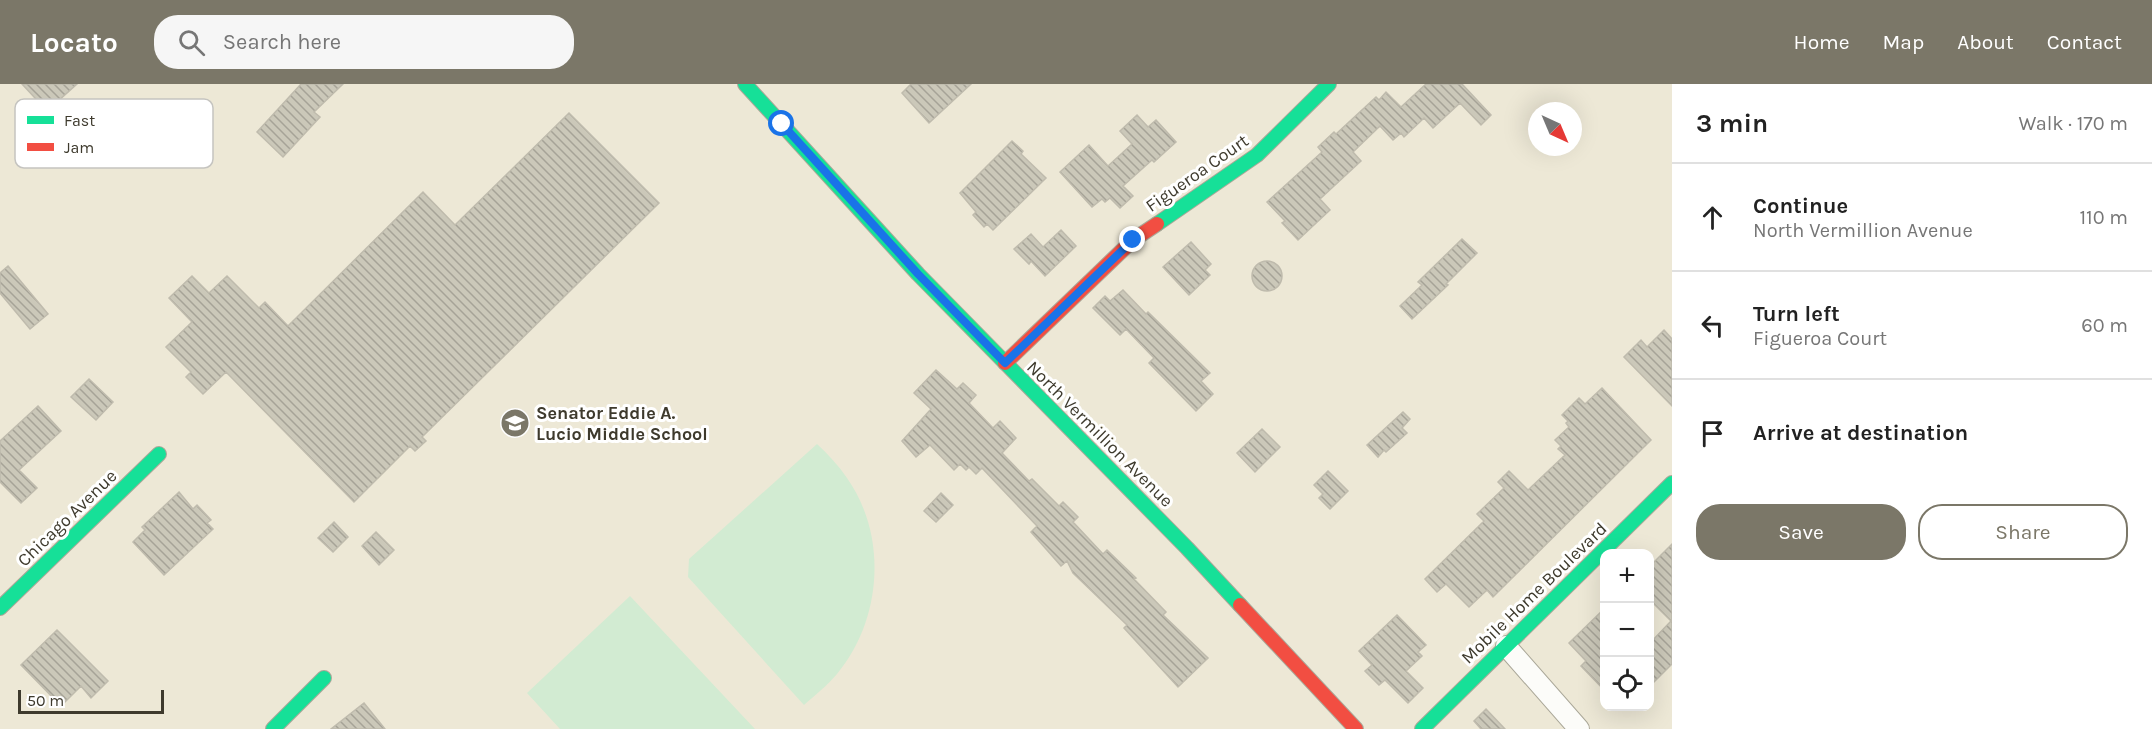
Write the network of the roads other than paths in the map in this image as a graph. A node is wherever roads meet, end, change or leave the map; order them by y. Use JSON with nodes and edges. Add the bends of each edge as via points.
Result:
{"nodes":[{"id":1,"x":745,"y":84,"type":"edge"},
{"id":2,"x":1329,"y":84,"type":"edge"},
{"id":3,"x":1005,"y":363,"type":"junction"},
{"id":4,"x":159,"y":454,"type":"dead end"},
{"id":5,"x":1672,"y":483,"type":"edge"},
{"id":6,"x":0,"y":608,"type":"edge"},
{"id":7,"x":1506,"y":646,"type":"junction"},
{"id":8,"x":324,"y":678,"type":"dead end"},
{"id":9,"x":273,"y":729,"type":"edge"},
{"id":10,"x":1356,"y":729,"type":"edge"},
{"id":11,"x":1422,"y":729,"type":"edge"},
{"id":12,"x":1579,"y":729,"type":"edge"}],
"edges":[{"from":1,"to":3,"type":"street","name":"North Vermillion Avenue"},
{"from":2,"to":3,"type":"street","name":"Figueroa Court","via":[[1257,154],[1133,240]]},
{"from":3,"to":10,"type":"street","name":"North Vermillion Avenue","via":[[1187,548]]},
{"from":4,"to":6,"type":"street","name":"Chicago Avenue"},
{"from":5,"to":7,"type":"street","name":"Mobile Home Boulevard"},
{"from":7,"to":11,"type":"street","name":"Mobile Home Boulevard"},
{"from":7,"to":12,"type":"street"},
{"from":8,"to":9,"type":"street"}]}
